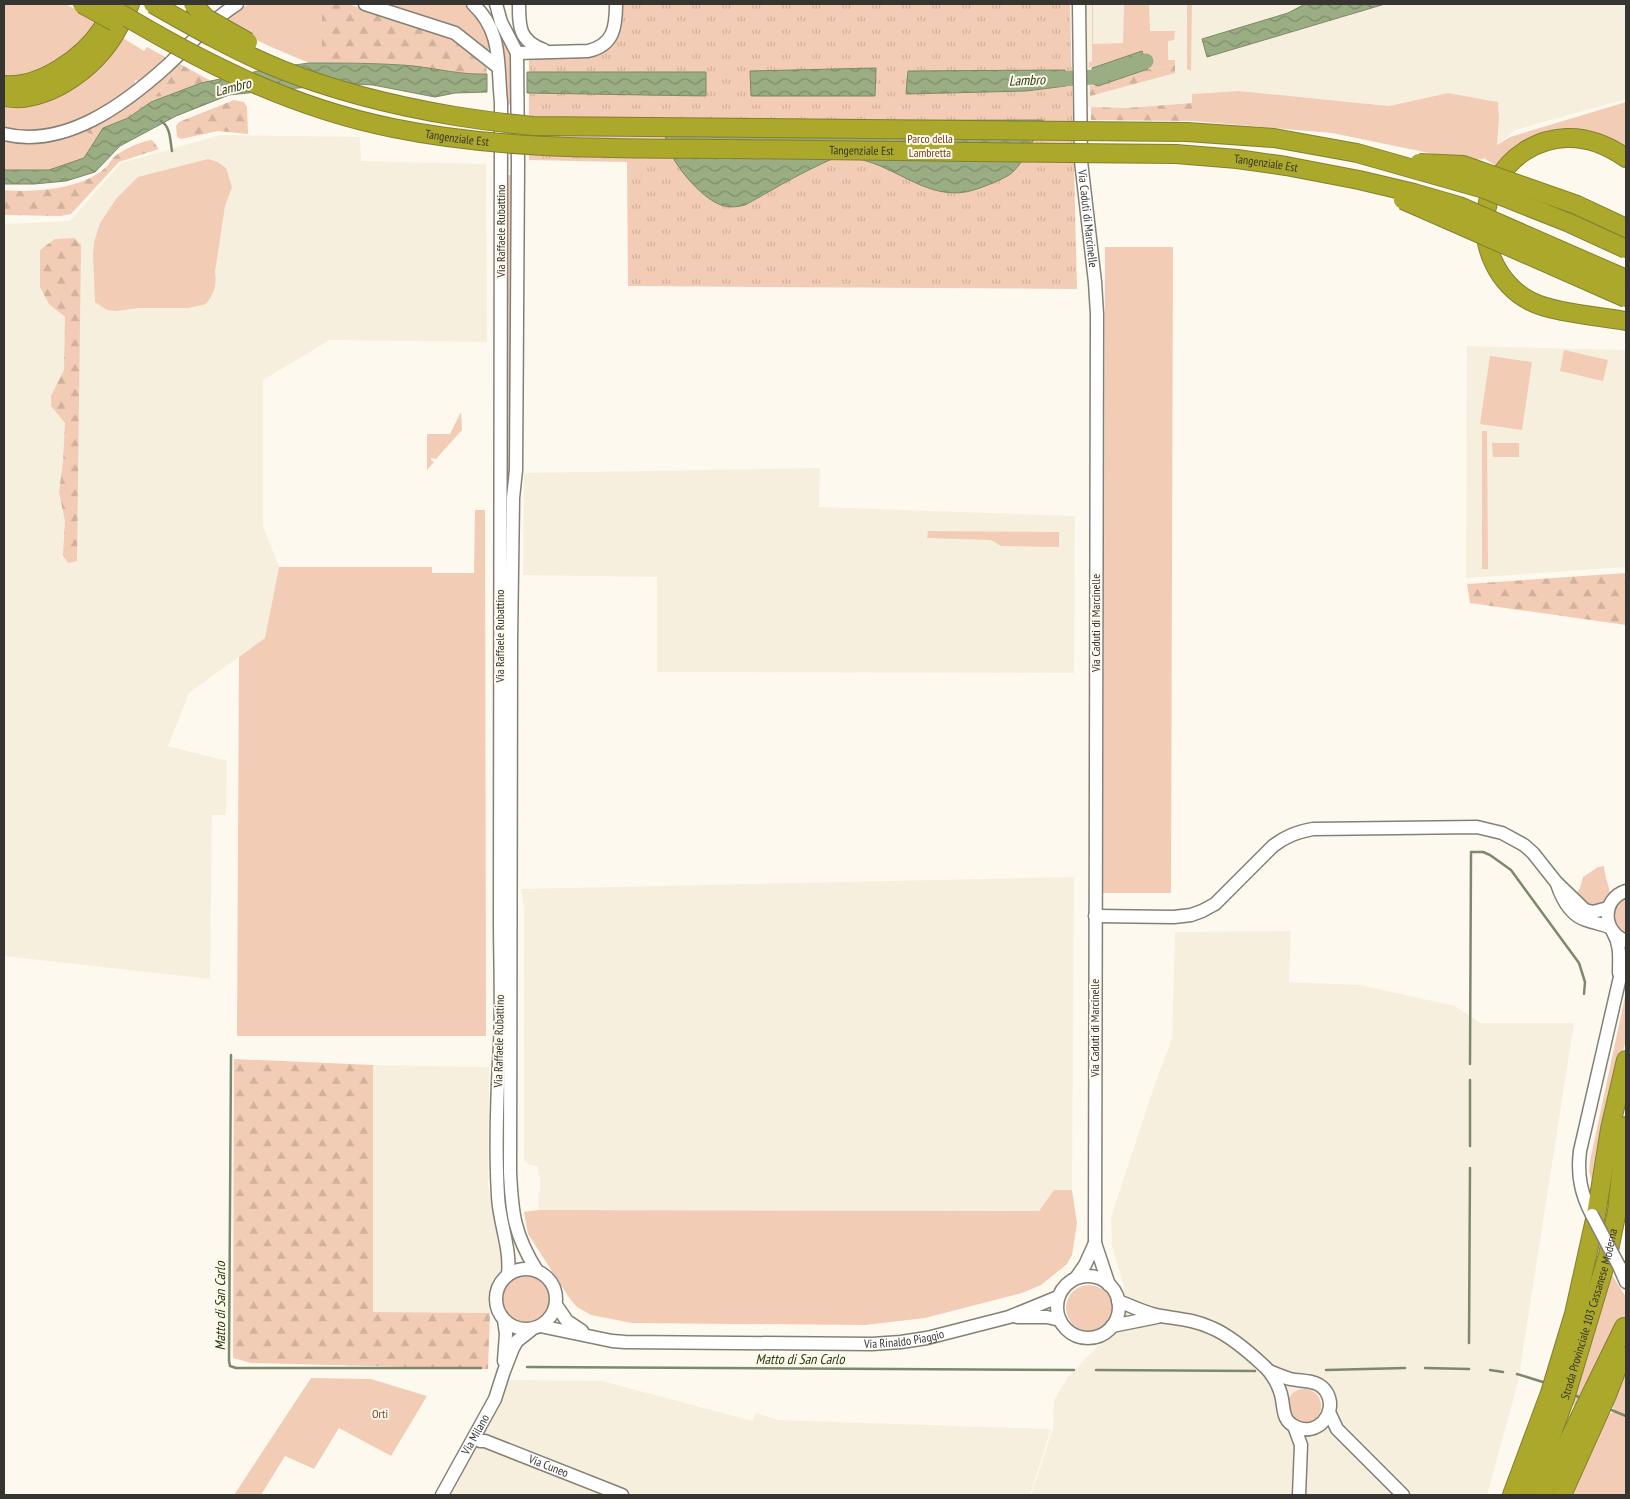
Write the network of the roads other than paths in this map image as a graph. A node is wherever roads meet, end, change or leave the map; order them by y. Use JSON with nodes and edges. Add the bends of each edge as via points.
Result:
{"nodes":[{"id":1,"x":82,"y":4,"type":"edge"},
{"id":2,"x":104,"y":4,"type":"edge"},
{"id":3,"x":115,"y":4,"type":"edge"},
{"id":4,"x":130,"y":4,"type":"edge"},
{"id":5,"x":153,"y":4,"type":"edge"},
{"id":6,"x":193,"y":4,"type":"edge"},
{"id":7,"x":237,"y":4,"type":"edge"},
{"id":8,"x":365,"y":4,"type":"edge"},
{"id":9,"x":473,"y":4,"type":"edge"},
{"id":10,"x":496,"y":4,"type":"edge"},
{"id":11,"x":520,"y":4,"type":"edge"},
{"id":12,"x":616,"y":4,"type":"edge"},
{"id":13,"x":1080,"y":4,"type":"edge"},
{"id":14,"x":548,"y":52,"type":"junction"},
{"id":15,"x":517,"y":53,"type":"junction"},
{"id":16,"x":498,"y":67,"type":"junction"},
{"id":17,"x":281,"y":69,"type":"junction"},
{"id":18,"x":222,"y":70,"type":"junction"},
{"id":19,"x":4,"y":85,"type":"edge"},
{"id":20,"x":4,"y":98,"type":"edge"},
{"id":21,"x":4,"y":134,"type":"edge"},
{"id":22,"x":1620,"y":154,"type":"edge"},
{"id":23,"x":1395,"y":163,"type":"junction"},
{"id":24,"x":1359,"y":180,"type":"junction"},
{"id":25,"x":1577,"y":205,"type":"junction"},
{"id":26,"x":1626,"y":216,"type":"edge"},
{"id":27,"x":1626,"y":228,"type":"edge"},
{"id":28,"x":1626,"y":249,"type":"edge"},
{"id":29,"x":1626,"y":279,"type":"edge"},
{"id":30,"x":1626,"y":298,"type":"edge"},
{"id":31,"x":1626,"y":321,"type":"edge"},
{"id":32,"x":1556,"y":882,"type":"junction"},
{"id":33,"x":1626,"y":891,"type":"edge"},
{"id":34,"x":1608,"y":908,"type":"junction"},
{"id":35,"x":1096,"y":916,"type":"junction"},
{"id":36,"x":1611,"y":929,"type":"junction"},
{"id":37,"x":1626,"y":941,"type":"edge"},
{"id":38,"x":1626,"y":964,"type":"edge"},
{"id":39,"x":1620,"y":977,"type":"junction"},
{"id":40,"x":1626,"y":1060,"type":"edge"},
{"id":41,"x":1626,"y":1132,"type":"edge"},
{"id":42,"x":1095,"y":1243,"type":"junction"},
{"id":43,"x":538,"y":1271,"type":"junction"},
{"id":44,"x":508,"y":1274,"type":"junction"},
{"id":45,"x":1076,"y":1278,"type":"junction"},
{"id":46,"x":1626,"y":1282,"type":"edge"},
{"id":47,"x":1109,"y":1285,"type":"junction"},
{"id":48,"x":1058,"y":1297,"type":"junction"},
{"id":49,"x":1118,"y":1301,"type":"junction"},
{"id":50,"x":556,"y":1305,"type":"junction"},
{"id":51,"x":1160,"y":1316,"type":"junction"},
{"id":52,"x":1010,"y":1317,"type":"junction"},
{"id":53,"x":504,"y":1320,"type":"junction"},
{"id":54,"x":1060,"y":1320,"type":"junction"},
{"id":55,"x":1112,"y":1326,"type":"junction"},
{"id":56,"x":536,"y":1328,"type":"junction"},
{"id":57,"x":588,"y":1335,"type":"junction"},
{"id":58,"x":1625,"y":1336,"type":"edge"},
{"id":59,"x":504,"y":1371,"type":"junction"},
{"id":60,"x":1269,"y":1371,"type":"junction"},
{"id":61,"x":1299,"y":1381,"type":"junction"},
{"id":62,"x":1282,"y":1399,"type":"junction"},
{"id":63,"x":1329,"y":1412,"type":"junction"},
{"id":64,"x":1294,"y":1426,"type":"junction"},
{"id":65,"x":1316,"y":1427,"type":"junction"},
{"id":66,"x":476,"y":1437,"type":"junction"},
{"id":67,"x":442,"y":1495,"type":"edge"},
{"id":68,"x":622,"y":1495,"type":"edge"},
{"id":69,"x":1299,"y":1495,"type":"edge"},
{"id":70,"x":1304,"y":1495,"type":"edge"},
{"id":71,"x":1392,"y":1495,"type":"edge"},
{"id":72,"x":1403,"y":1495,"type":"edge"},
{"id":73,"x":1512,"y":1495,"type":"edge"},
{"id":74,"x":1528,"y":1495,"type":"edge"},
{"id":75,"x":1542,"y":1495,"type":"edge"},
{"id":76,"x":1562,"y":1495,"type":"edge"}],
"edges":[{"from":1,"to":18,"type":"highway","bridge":true,"via":[[184,61]]},
{"from":2,"to":18,"type":"highway","name":"Tangenziale Est","bridge":true},
{"from":3,"to":19,"type":"highway","via":[[88,47],[63,66],[31,82]]},
{"from":4,"to":20,"type":"highway","via":[[106,46],[76,76],[44,93]]},
{"from":5,"to":17,"type":"highway","name":"Tangenziale Est","bridge":true,"via":[[216,39]]},
{"from":6,"to":17,"type":"highway","bridge":true,"via":[[206,18],[262,50]]},
{"from":7,"to":21,"type":"street","via":[[223,13],[166,67],[112,109],[76,127],[55,133],[37,136]]},
{"from":8,"to":16,"type":"street","via":[[455,33]]},
{"from":9,"to":16,"type":"street","name":"Via Raffaele Rubattino","via":[[492,29]]},
{"from":10,"to":15,"type":"street","name":"Via Raffaele Rubattino","via":[[500,22]]},
{"from":11,"to":14,"type":"street","via":[[519,21],[523,36],[533,46]]},
{"from":12,"to":14,"type":"street","via":[[616,22],[610,39],[604,45],[588,51]]},
{"from":13,"to":35,"type":"street","name":"Via Caduti di Marcinelle","via":[[1080,160],[1097,314]]},
{"from":14,"to":15,"type":"street"},
{"from":15,"to":43,"type":"street","name":"Via Raffaele Rubattino","via":[[510,1172],[518,1233]]},
{"from":16,"to":44,"type":"street","name":"Via Raffaele Rubattino","via":[[501,102],[498,1196],[509,1261]]},
{"from":17,"to":23,"type":"highway","name":"Tangenziale Est","bridge":true,"via":[[350,94],[508,124],[588,128],[1187,132],[1274,138]]},
{"from":18,"to":24,"type":"highway","name":"Tangenziale Est","bridge":true,"via":[[290,98],[360,120],[473,141],[586,148],[1176,154],[1237,159]]},
{"from":22,"to":31,"type":"highway","via":[[1590,141],[1567,138],[1538,144],[1517,156],[1503,170],[1490,194],[1484,226],[1486,243],[1499,273],[1522,296],[1540,305]]},
{"from":23,"to":25,"type":"highway","bridge":true,"via":[[1463,165]]},
{"from":23,"to":28,"type":"highway","name":"Tangenziale Est","bridge":true,"via":[[1484,189]]},
{"from":24,"to":29,"type":"highway","name":"Tangenziale Est","bridge":true,"via":[[1459,206]]},
{"from":24,"to":30,"type":"highway","bridge":true},
{"from":25,"to":26,"type":"highway"},
{"from":25,"to":27,"type":"highway"},
{"from":32,"to":34,"type":"street","via":[[1585,910],[1593,912]]},
{"from":32,"to":35,"type":"street","via":[[1524,845],[1491,829],[1313,829],[1290,834],[1273,846],[1214,904],[1202,911],[1174,916]]},
{"from":32,"to":36,"type":"street","via":[[1562,899],[1577,915]]},
{"from":33,"to":34,"type":"street","via":[[1617,895]]},
{"from":34,"to":36,"type":"street"},
{"from":35,"to":42,"type":"street","name":"Via Caduti di Marcinelle"},
{"from":36,"to":37,"type":"street"},
{"from":36,"to":39,"type":"street","via":[[1619,948]]},
{"from":38,"to":39,"type":"street"},
{"from":39,"to":46,"type":"street","bridge":true,"via":[[1580,1151],[1579,1181],[1584,1199]]},
{"from":40,"to":73,"type":"highway","via":[[1574,1314],[1550,1393]]},
{"from":41,"to":74,"type":"highway","name":"Strada Provinciale 103 Cassanese Moderna","via":[[1617,1211],[1606,1262],[1565,1398]]},
{"from":42,"to":45,"type":"street","name":"Via Caduti di Marcinelle"},
{"from":42,"to":47,"type":"street","name":"Via Caduti di Marcinelle"},
{"from":43,"to":44,"type":"street","via":[[522,1269]]},
{"from":43,"to":50,"type":"street","name":"Via Raffaele Rubattino","via":[[553,1285]]},
{"from":44,"to":53,"type":"street","via":[[501,1282],[495,1303]]},
{"from":45,"to":47,"type":"street","via":[[1092,1276]]},
{"from":45,"to":48,"type":"street","name":"Via Rinaldo Piaggio"},
{"from":47,"to":49,"type":"street"},
{"from":48,"to":52,"type":"street","name":"Via Rinaldo Piaggio"},
{"from":48,"to":54,"type":"street"},
{"from":49,"to":51,"type":"street"},
{"from":49,"to":55,"type":"street","via":[[1117,1316]]},
{"from":50,"to":56,"type":"street","via":[[552,1314]]},
{"from":50,"to":57,"type":"street","name":"Via Rinaldo Piaggio","via":[[567,1321]]},
{"from":51,"to":55,"type":"street"},
{"from":51,"to":60,"type":"street","via":[[1186,1319],[1213,1328],[1237,1343]]},
{"from":52,"to":54,"type":"street","name":"Via Rinaldo Piaggio","via":[[1037,1316]]},
{"from":52,"to":57,"type":"street","name":"Via Rinaldo Piaggio","via":[[927,1338],[872,1344],[654,1344],[612,1341]]},
{"from":53,"to":56,"type":"street","via":[[520,1329]]},
{"from":53,"to":59,"type":"street","name":"Via Milano"},
{"from":54,"to":55,"type":"street","via":[[1069,1331],[1084,1338],[1100,1335]]},
{"from":56,"to":57,"type":"street","name":"Via Rinaldo Piaggio"},
{"from":56,"to":59,"type":"street","name":"Via Milano","via":[[517,1341]]},
{"from":58,"to":75,"type":"highway","name":"Strada Provinciale 103 Cassanese Moderna"},
{"from":58,"to":76,"type":"highway","via":[[1607,1395]]},
{"from":59,"to":66,"type":"street","name":"Via Milano","via":[[495,1399]]},
{"from":60,"to":61,"type":"street"},
{"from":60,"to":62,"type":"street"},
{"from":61,"to":62,"type":"street"},
{"from":61,"to":63,"type":"street","via":[[1316,1383],[1325,1390],[1330,1400]]},
{"from":62,"to":64,"type":"street","via":[[1283,1414]]},
{"from":63,"to":65,"type":"street"},
{"from":63,"to":72,"type":"street","via":[[1337,1429]]},
{"from":64,"to":65,"type":"street","via":[[1304,1429]]},
{"from":64,"to":69,"type":"street","via":[[1301,1446]]},
{"from":65,"to":70,"type":"street","via":[[1306,1446]]},
{"from":65,"to":71,"type":"street","via":[[1340,1442]]},
{"from":66,"to":67,"type":"street","name":"Via Milano"},
{"from":66,"to":68,"type":"street","name":"Via Cuneo"}]}
